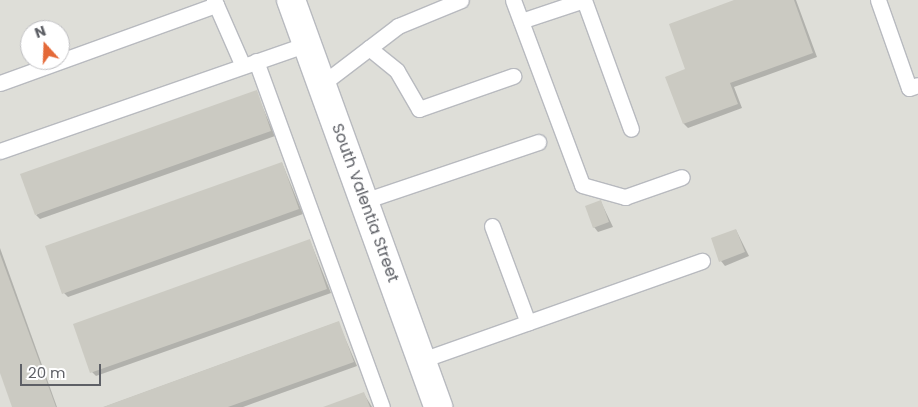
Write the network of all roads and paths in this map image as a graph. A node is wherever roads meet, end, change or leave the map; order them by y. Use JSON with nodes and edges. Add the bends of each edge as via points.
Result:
{"nodes":[{"id":1,"x":291,"y":0,"type":"edge"},
{"id":2,"x":461,"y":0,"type":"edge"},
{"id":3,"x":513,"y":0,"type":"edge"},
{"id":4,"x":878,"y":0,"type":"edge"},
{"id":5,"x":215,"y":3,"type":"edge"},
{"id":6,"x":521,"y":21,"type":"junction"},
{"id":7,"x":307,"y":44,"type":"junction"},
{"id":8,"x":369,"y":48,"type":"junction"},
{"id":9,"x":250,"y":64,"type":"junction"},
{"id":10,"x":513,"y":76,"type":"dead end"},
{"id":11,"x":0,"y":83,"type":"edge"},
{"id":12,"x":322,"y":84,"type":"junction"},
{"id":13,"x":918,"y":85,"type":"edge"},
{"id":14,"x":631,"y":129,"type":"dead end"},
{"id":15,"x":538,"y":142,"type":"dead end"},
{"id":16,"x":0,"y":151,"type":"edge"},
{"id":17,"x":682,"y":177,"type":"dead end"},
{"id":18,"x":364,"y":201,"type":"junction"},
{"id":19,"x":492,"y":226,"type":"dead end"},
{"id":20,"x":702,"y":262,"type":"dead end"},
{"id":21,"x":528,"y":323,"type":"junction"},
{"id":22,"x":422,"y":360,"type":"junction"},
{"id":23,"x":382,"y":407,"type":"edge"},
{"id":24,"x":438,"y":407,"type":"edge"}],
"edges":[{"from":1,"to":7,"type":"street","name":"South Valentia Street"},
{"from":2,"to":8,"type":"lane","via":[[398,26]]},
{"from":3,"to":6,"type":"lane"},
{"from":4,"to":13,"type":"lane","via":[[909,88]]},
{"from":5,"to":9,"type":"lane"},
{"from":5,"to":11,"type":"lane"},
{"from":6,"to":14,"type":"lane","via":[[584,0]]},
{"from":6,"to":17,"type":"lane","via":[[582,185],[625,198]]},
{"from":7,"to":9,"type":"lane"},
{"from":7,"to":12,"type":"street","name":"South Valentia Street"},
{"from":8,"to":10,"type":"lane","via":[[397,71],[419,109]]},
{"from":8,"to":12,"type":"lane"},
{"from":9,"to":16,"type":"lane"},
{"from":9,"to":23,"type":"lane"},
{"from":12,"to":18,"type":"street","name":"South Valentia Street"},
{"from":15,"to":18,"type":"lane"},
{"from":18,"to":22,"type":"street","name":"South Valentia Street"},
{"from":19,"to":21,"type":"lane"},
{"from":20,"to":21,"type":"lane"},
{"from":21,"to":22,"type":"lane"},
{"from":22,"to":24,"type":"street","name":"South Valentia Street"}]}
